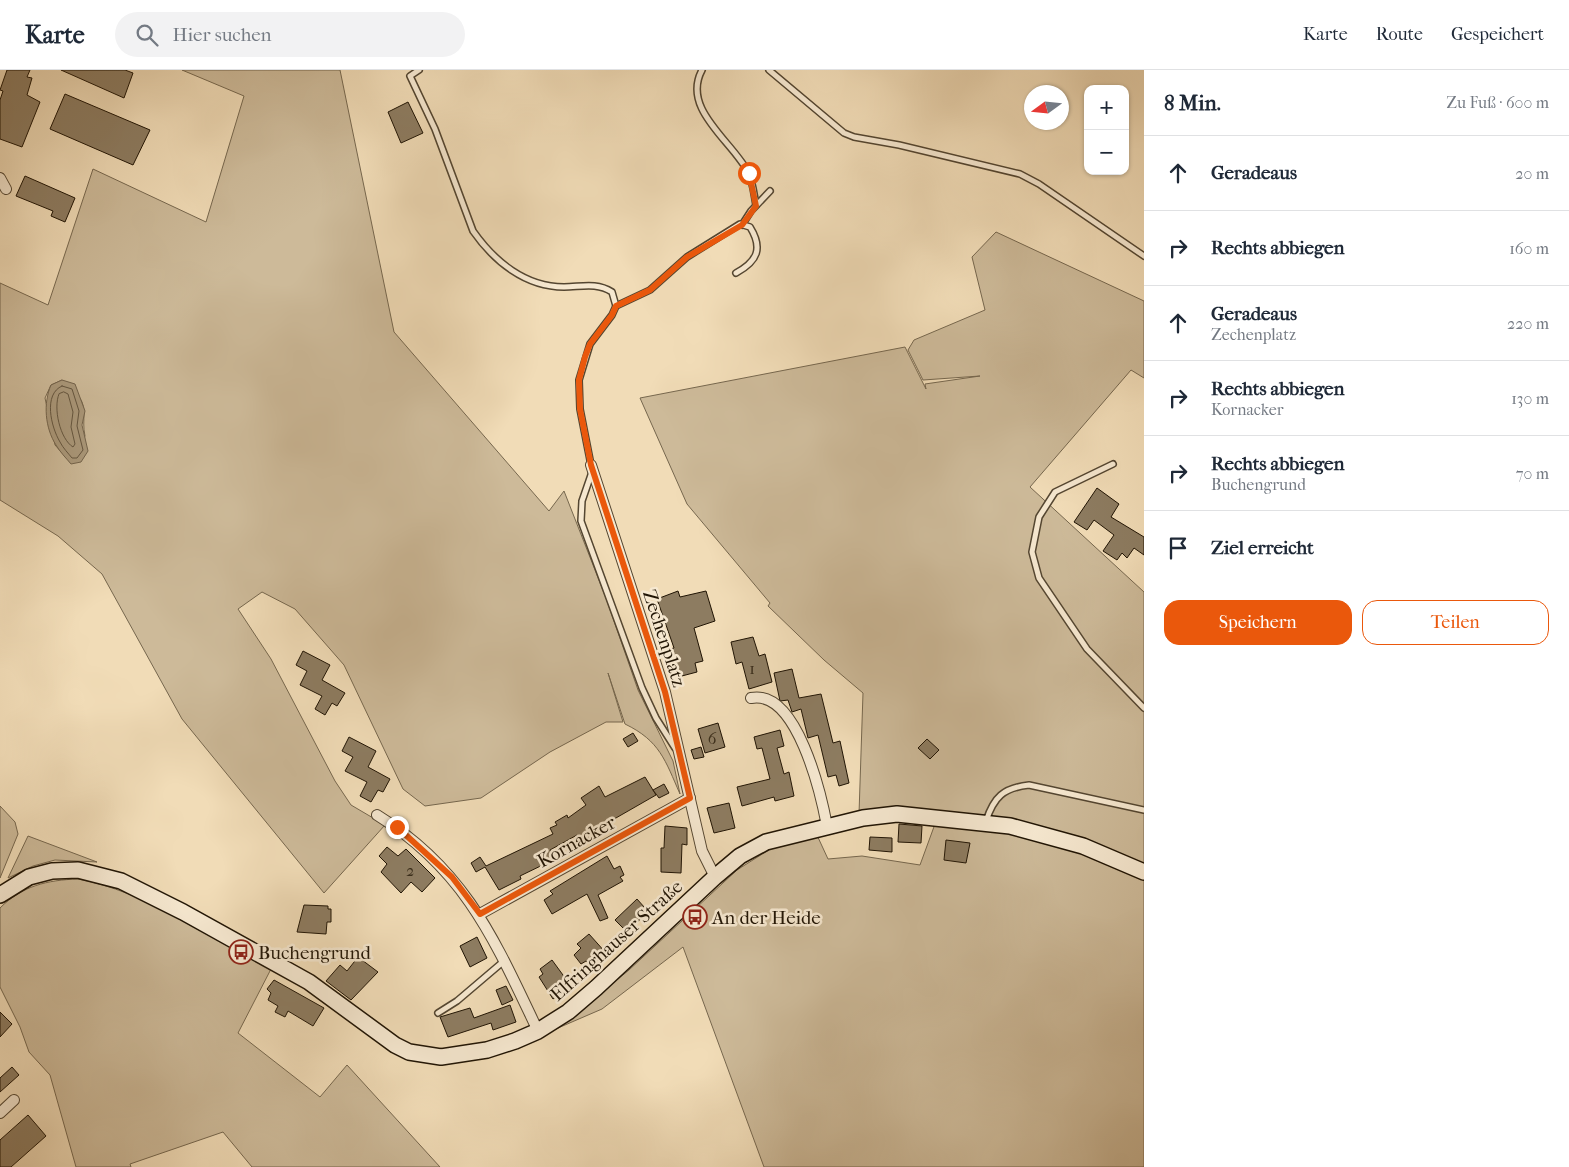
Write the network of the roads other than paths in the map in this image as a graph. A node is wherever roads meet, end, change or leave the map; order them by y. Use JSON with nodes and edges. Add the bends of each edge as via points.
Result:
{"nodes":[{"id":1,"x":419,"y":70,"type":"edge"},
{"id":2,"x":702,"y":70,"type":"edge"},
{"id":3,"x":769,"y":70,"type":"edge"},
{"id":4,"x":0,"y":178,"type":"edge"},
{"id":5,"x":6,"y":190,"type":"dead end"},
{"id":6,"x":770,"y":191,"type":"dead end"},
{"id":7,"x":756,"y":206,"type":"junction"},
{"id":8,"x":742,"y":225,"type":"junction"},
{"id":9,"x":1144,"y":256,"type":"edge"},
{"id":10,"x":736,"y":273,"type":"dead end"},
{"id":11,"x":616,"y":306,"type":"junction"},
{"id":12,"x":1113,"y":464,"type":"dead end"},
{"id":13,"x":592,"y":467,"type":"junction"},
{"id":14,"x":751,"y":698,"type":"dead end"},
{"id":15,"x":1144,"y":708,"type":"edge"},
{"id":16,"x":680,"y":754,"type":"junction"},
{"id":17,"x":690,"y":798,"type":"junction"},
{"id":18,"x":1144,"y":810,"type":"edge"},
{"id":19,"x":377,"y":815,"type":"dead end"},
{"id":20,"x":985,"y":823,"type":"junction"},
{"id":21,"x":827,"y":826,"type":"junction"},
{"id":22,"x":1144,"y":872,"type":"edge"},
{"id":23,"x":715,"y":877,"type":"junction"},
{"id":24,"x":0,"y":895,"type":"edge"},
{"id":25,"x":480,"y":914,"type":"junction"},
{"id":26,"x":505,"y":961,"type":"junction"},
{"id":27,"x":438,"y":1013,"type":"dead end"},
{"id":28,"x":538,"y":1031,"type":"junction"},
{"id":29,"x":14,"y":1100,"type":"dead end"},
{"id":30,"x":0,"y":1113,"type":"edge"}],
"edges":[{"from":1,"to":11,"type":"lane","via":[[410,76],[435,129],[473,231],[482,244],[507,268],[532,281],[561,287],[602,286],[612,292]]},
{"from":2,"to":7,"type":"lane","via":[[697,79],[697,97],[715,129],[749,173]]},
{"from":3,"to":9,"type":"lane","via":[[849,135],[1020,174]]},
{"from":4,"to":5,"type":"street"},
{"from":6,"to":7,"type":"lane"},
{"from":7,"to":8,"type":"lane"},
{"from":8,"to":10,"type":"lane","via":[[750,226],[758,240],[757,253],[752,262]]},
{"from":8,"to":11,"type":"lane","via":[[687,257],[650,290]]},
{"from":11,"to":13,"type":"lane","name":"Zechenplatz","via":[[590,344],[579,380],[580,409]]},
{"from":12,"to":15,"type":"lane","via":[[1055,492],[1039,517],[1032,552],[1039,578],[1087,649]]},
{"from":13,"to":16,"type":"street","name":"Zechenplatz","via":[[665,692]]},
{"from":13,"to":16,"type":"lane","via":[[582,501],[581,520],[642,688],[656,718]]},
{"from":14,"to":21,"type":"street","via":[[761,696],[775,702],[785,712],[820,788]]},
{"from":16,"to":17,"type":"street","name":"Zechenplatz"},
{"from":17,"to":23,"type":"street","name":"Zechenplatz","via":[[702,851]]},
{"from":17,"to":25,"type":"street","name":"Kornacker"},
{"from":18,"to":20,"type":"lane","via":[[1029,785],[1014,787],[998,798],[992,804]]},
{"from":19,"to":25,"type":"street","via":[[397,827],[452,877]]},
{"from":20,"to":21,"type":"main road","name":"Elfringhauser Straße","via":[[889,814]]},
{"from":20,"to":22,"type":"main road","name":"Elfringhauser Straße","via":[[1010,826],[1083,846]]},
{"from":21,"to":23,"type":"main road","name":"Elfringhauser Straße","via":[[766,842],[740,856]]},
{"from":23,"to":28,"type":"main road","name":"Elfringhauser Straße","via":[[596,988],[568,1012]]},
{"from":24,"to":28,"type":"main road","name":"Elfringhauser Straße","via":[[29,877],[52,871],[78,870],[121,881],[309,982],[409,1052],[455,1056],[516,1042]]},
{"from":25,"to":26,"type":"street"},
{"from":26,"to":27,"type":"lane"},
{"from":26,"to":28,"type":"street"},
{"from":29,"to":30,"type":"street"}]}
